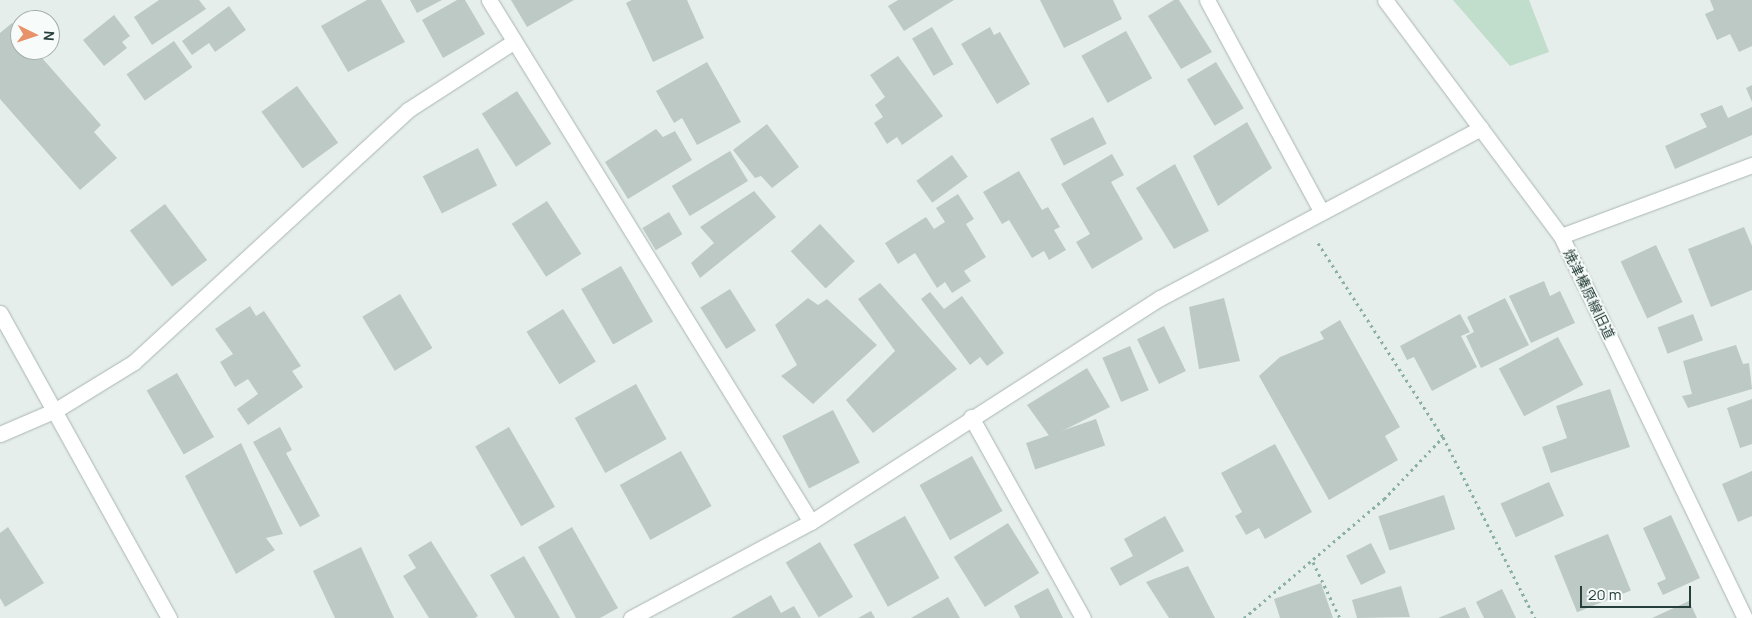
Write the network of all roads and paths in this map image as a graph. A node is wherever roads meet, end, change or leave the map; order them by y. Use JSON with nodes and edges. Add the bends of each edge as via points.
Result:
{"nodes":[{"id":1,"x":489,"y":0,"type":"edge"},
{"id":2,"x":1207,"y":0,"type":"edge"},
{"id":3,"x":1384,"y":0,"type":"edge"},
{"id":4,"x":512,"y":42,"type":"junction"},
{"id":5,"x":1481,"y":128,"type":"junction"},
{"id":6,"x":1752,"y":165,"type":"edge"},
{"id":7,"x":1321,"y":211,"type":"junction"},
{"id":8,"x":1302,"y":220,"type":"junction"},
{"id":9,"x":1561,"y":236,"type":"junction"},
{"id":10,"x":0,"y":313,"type":"edge"},
{"id":11,"x":56,"y":410,"type":"junction"},
{"id":12,"x":971,"y":417,"type":"junction"},
{"id":13,"x":0,"y":434,"type":"edge"},
{"id":14,"x":1443,"y":437,"type":"junction"},
{"id":15,"x":811,"y":522,"type":"junction"},
{"id":16,"x":1313,"y":562,"type":"junction"},
{"id":17,"x":169,"y":618,"type":"edge"},
{"id":18,"x":631,"y":618,"type":"edge"},
{"id":19,"x":1082,"y":618,"type":"edge"},
{"id":20,"x":1244,"y":618,"type":"edge"},
{"id":21,"x":1340,"y":618,"type":"edge"},
{"id":22,"x":1535,"y":618,"type":"edge"},
{"id":23,"x":1745,"y":618,"type":"edge"}],
"edges":[{"from":1,"to":4,"type":"street"},
{"from":2,"to":7,"type":"street"},
{"from":3,"to":5,"type":"street","name":"焼津榛原線旧道"},
{"from":4,"to":11,"type":"street","via":[[408,110],[134,362]]},
{"from":4,"to":15,"type":"street"},
{"from":5,"to":7,"type":"street"},
{"from":5,"to":9,"type":"street","name":"焼津榛原線旧道"},
{"from":6,"to":9,"type":"street"},
{"from":7,"to":8,"type":"street"},
{"from":8,"to":12,"type":"street","via":[[1160,298]]},
{"from":8,"to":14,"type":"path"},
{"from":9,"to":23,"type":"street","name":"焼津榛原線旧道"},
{"from":10,"to":11,"type":"street"},
{"from":11,"to":13,"type":"street"},
{"from":11,"to":17,"type":"street"},
{"from":12,"to":15,"type":"street"},
{"from":12,"to":19,"type":"street"},
{"from":14,"to":16,"type":"path","via":[[1384,500]]},
{"from":14,"to":22,"type":"path"},
{"from":15,"to":18,"type":"street"},
{"from":16,"to":20,"type":"path"},
{"from":16,"to":21,"type":"path"}]}
